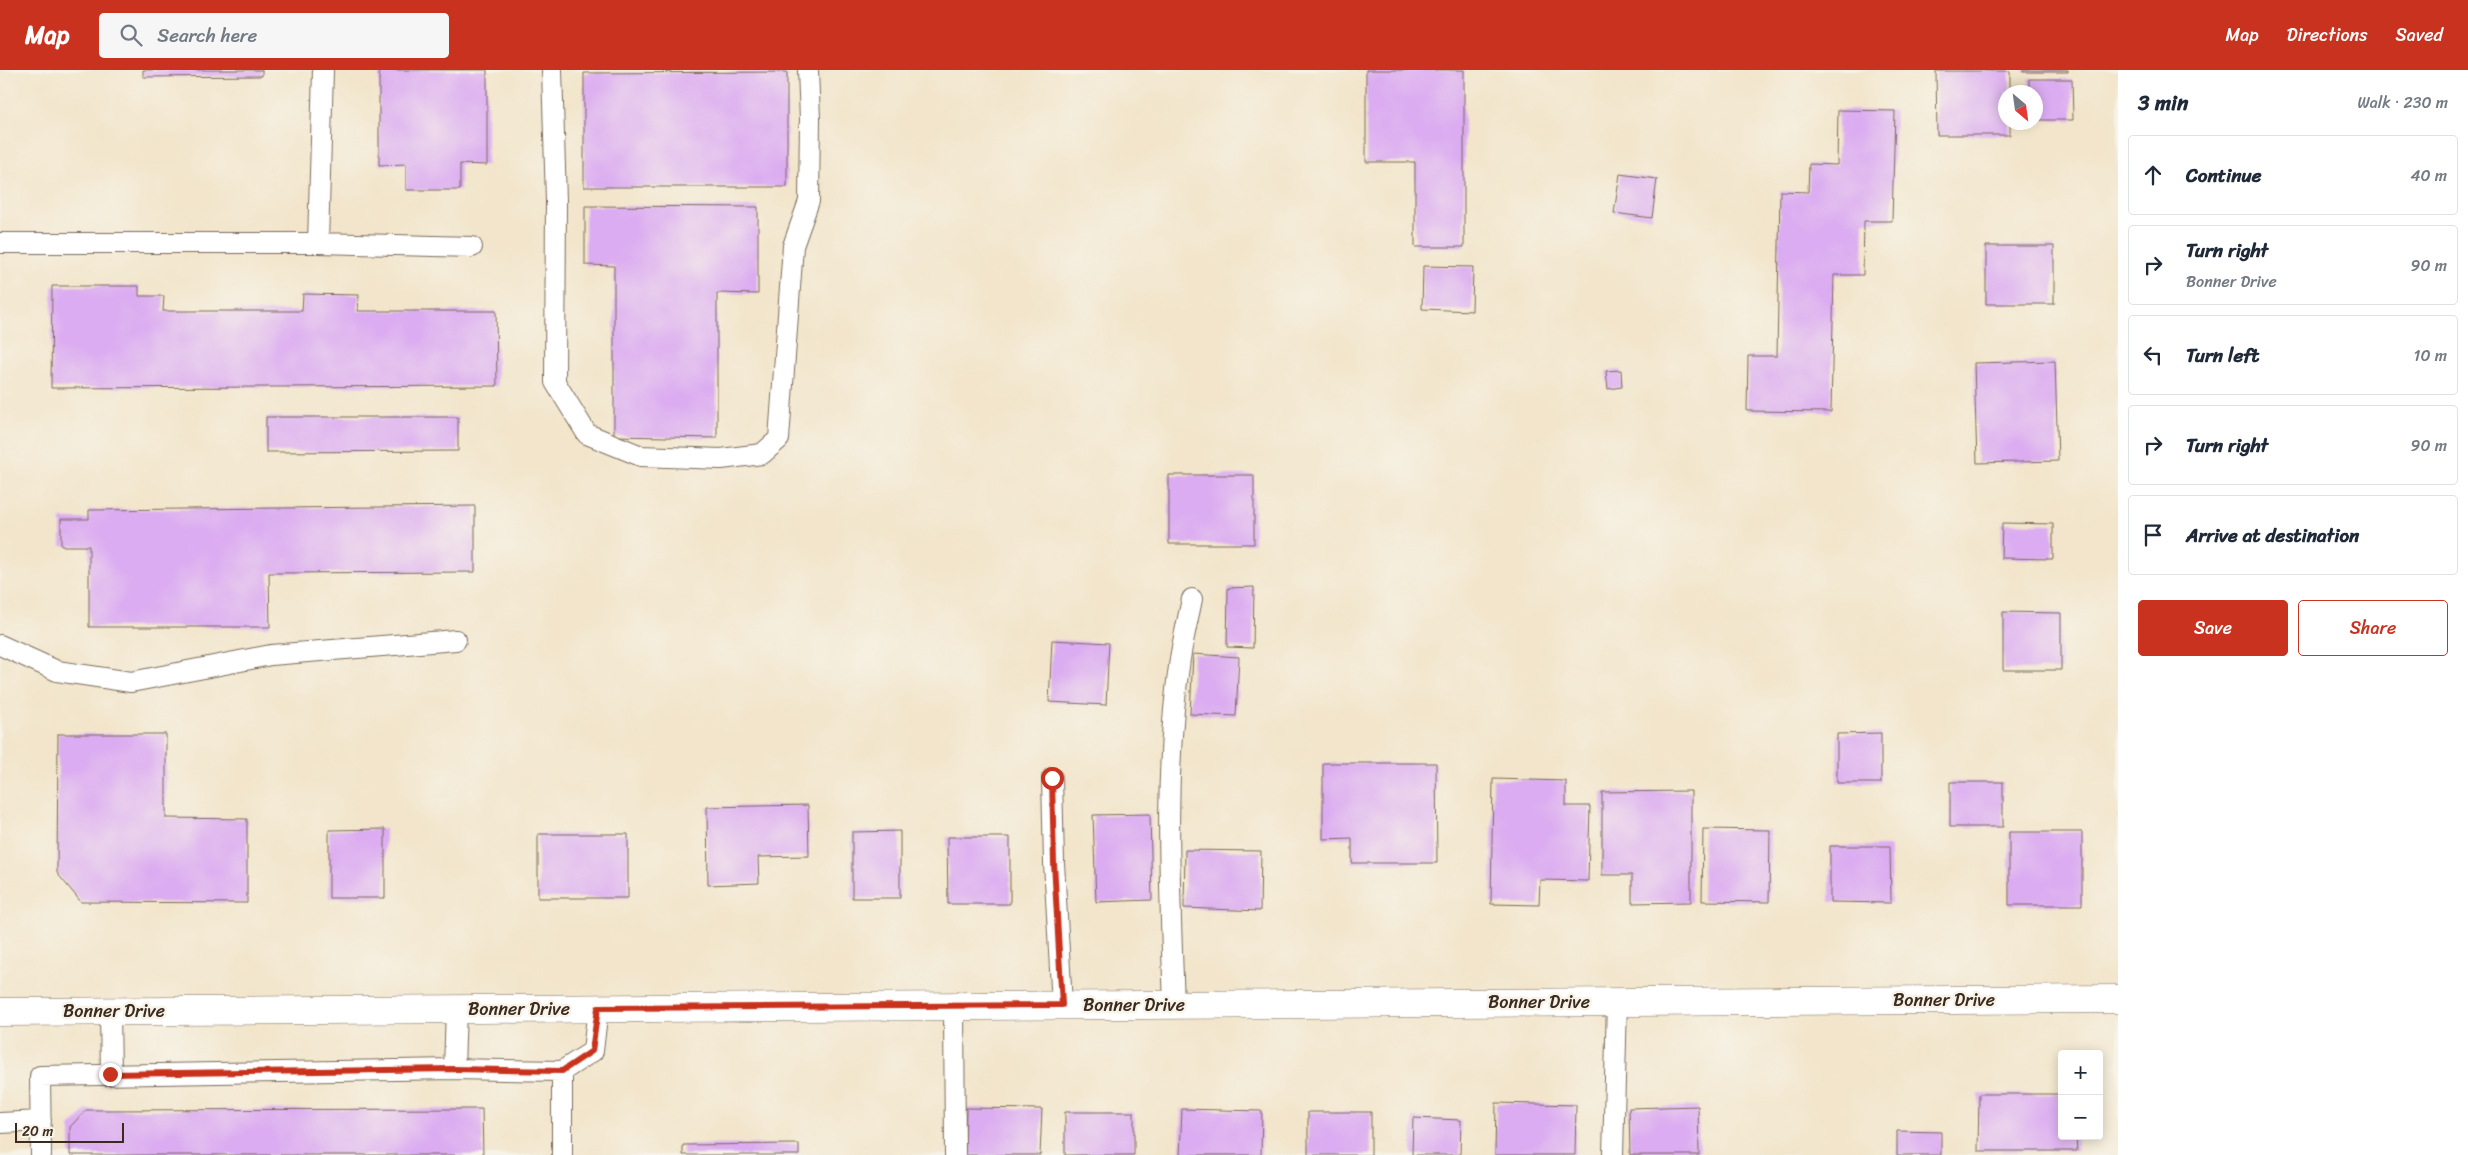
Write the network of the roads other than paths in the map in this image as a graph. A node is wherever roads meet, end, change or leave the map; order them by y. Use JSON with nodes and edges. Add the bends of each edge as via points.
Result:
{"nodes":[{"id":1,"x":323,"y":70,"type":"edge"},
{"id":2,"x":552,"y":70,"type":"edge"},
{"id":3,"x":808,"y":70,"type":"edge"},
{"id":4,"x":0,"y":243,"type":"edge"},
{"id":5,"x":318,"y":243,"type":"junction"},
{"id":6,"x":472,"y":247,"type":"dead end"},
{"id":7,"x":1192,"y":599,"type":"dead end"},
{"id":8,"x":456,"y":640,"type":"dead end"},
{"id":9,"x":0,"y":645,"type":"edge"},
{"id":10,"x":1052,"y":778,"type":"dead end"},
{"id":11,"x":2118,"y":999,"type":"edge"},
{"id":12,"x":1617,"y":1002,"type":"junction"},
{"id":13,"x":1062,"y":1005,"type":"junction"},
{"id":14,"x":1174,"y":1005,"type":"junction"},
{"id":15,"x":954,"y":1006,"type":"junction"},
{"id":16,"x":598,"y":1008,"type":"junction"},
{"id":17,"x":456,"y":1009,"type":"junction"},
{"id":18,"x":0,"y":1012,"type":"edge"},
{"id":19,"x":110,"y":1012,"type":"junction"},
{"id":20,"x":454,"y":1069,"type":"junction"},
{"id":21,"x":562,"y":1071,"type":"junction"},
{"id":22,"x":110,"y":1074,"type":"junction"},
{"id":23,"x":41,"y":1122,"type":"junction"},
{"id":24,"x":0,"y":1123,"type":"edge"},
{"id":25,"x":41,"y":1155,"type":"edge"},
{"id":26,"x":562,"y":1155,"type":"edge"},
{"id":27,"x":955,"y":1155,"type":"edge"},
{"id":28,"x":1613,"y":1155,"type":"edge"}],
"edges":[{"from":1,"to":5,"type":"lane"},
{"from":2,"to":3,"type":"lane","via":[[556,201],[555,382],[587,434],[641,456],[722,459],[762,454],[779,439],[793,246],[809,201]]},
{"from":4,"to":5,"type":"lane"},
{"from":5,"to":6,"type":"lane"},
{"from":7,"to":14,"type":"lane","via":[[1180,660],[1170,777]]},
{"from":8,"to":9,"type":"lane","via":[[271,655],[131,682],[58,671]]},
{"from":10,"to":13,"type":"lane"},
{"from":11,"to":12,"type":"street","name":"Bonner Drive"},
{"from":12,"to":14,"type":"street","name":"Bonner Drive"},
{"from":12,"to":28,"type":"lane"},
{"from":13,"to":14,"type":"street","name":"Bonner Drive"},
{"from":13,"to":15,"type":"street","name":"Bonner Drive"},
{"from":15,"to":16,"type":"street","name":"Bonner Drive"},
{"from":15,"to":27,"type":"lane"},
{"from":16,"to":17,"type":"street","name":"Bonner Drive"},
{"from":16,"to":21,"type":"lane","via":[[592,1051]]},
{"from":17,"to":19,"type":"street","name":"Bonner Drive"},
{"from":17,"to":20,"type":"lane"},
{"from":18,"to":19,"type":"street","name":"Bonner Drive"},
{"from":19,"to":22,"type":"lane"},
{"from":20,"to":21,"type":"lane"},
{"from":20,"to":22,"type":"lane"},
{"from":21,"to":26,"type":"lane"},
{"from":22,"to":23,"type":"lane","via":[[40,1076]]},
{"from":23,"to":24,"type":"lane"},
{"from":23,"to":25,"type":"lane"}]}
